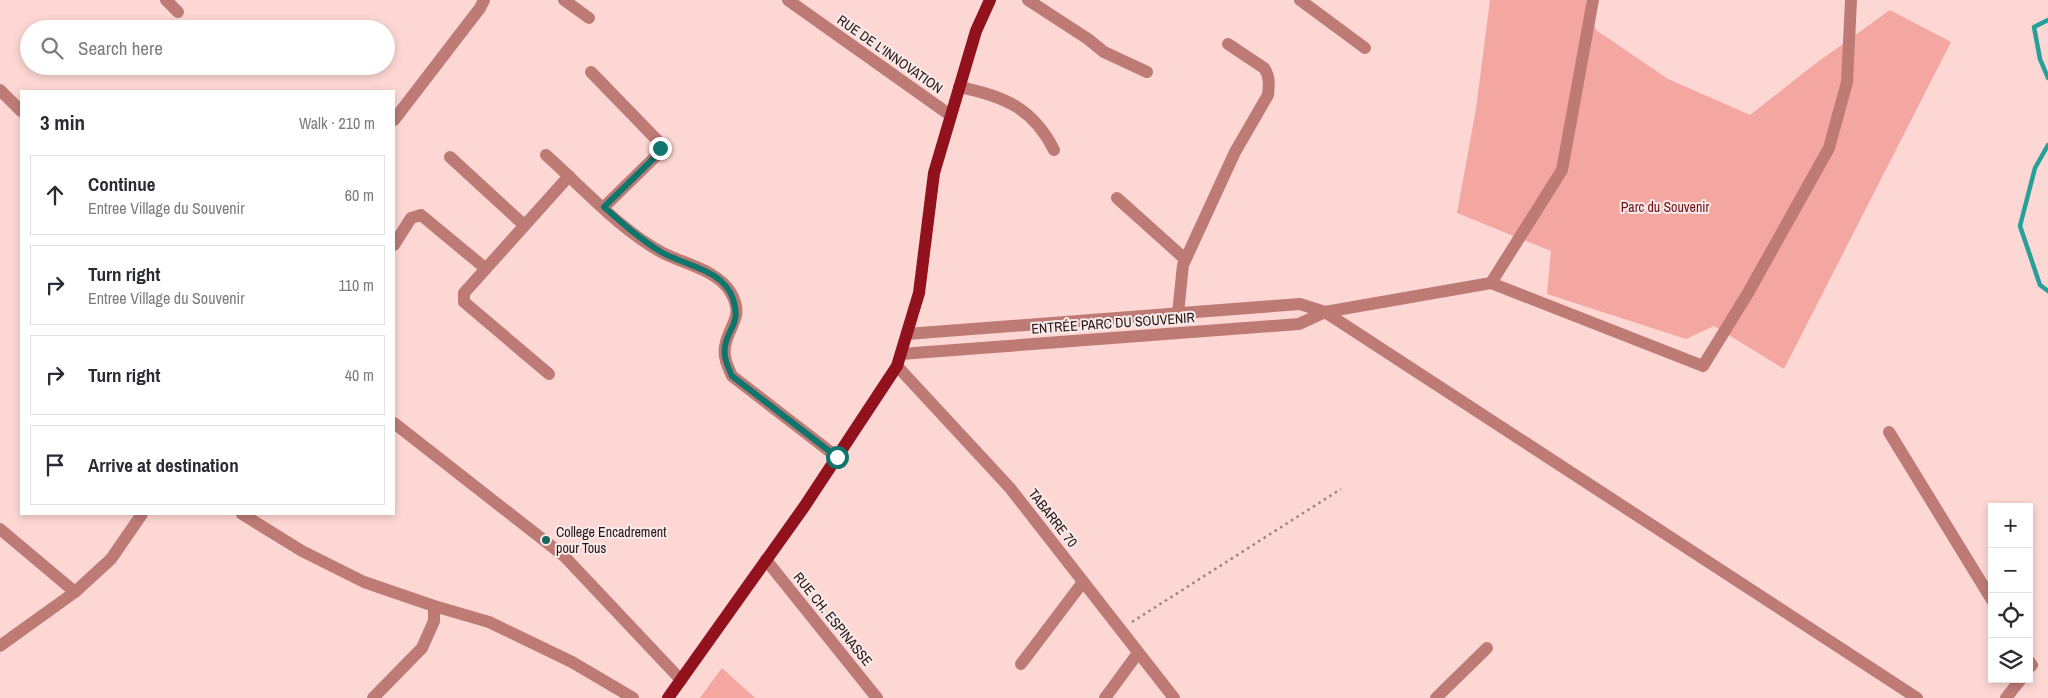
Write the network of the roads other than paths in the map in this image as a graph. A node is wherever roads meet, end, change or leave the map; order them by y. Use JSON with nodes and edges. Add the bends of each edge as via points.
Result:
{"nodes":[{"id":1,"x":166,"y":0,"type":"edge"},
{"id":2,"x":484,"y":0,"type":"edge"},
{"id":3,"x":564,"y":0,"type":"edge"},
{"id":4,"x":788,"y":0,"type":"edge"},
{"id":5,"x":990,"y":0,"type":"edge"},
{"id":6,"x":1028,"y":0,"type":"edge"},
{"id":7,"x":1300,"y":0,"type":"edge"},
{"id":8,"x":1593,"y":0,"type":"edge"},
{"id":9,"x":1851,"y":0,"type":"edge"},
{"id":10,"x":178,"y":12,"type":"dead end"},
{"id":11,"x":588,"y":18,"type":"dead end"},
{"id":12,"x":1228,"y":44,"type":"dead end"},
{"id":13,"x":1365,"y":48,"type":"dead end"},
{"id":14,"x":591,"y":72,"type":"dead end"},
{"id":15,"x":1146,"y":72,"type":"dead end"},
{"id":16,"x":959,"y":87,"type":"junction"},
{"id":17,"x":0,"y":90,"type":"edge"},
{"id":18,"x":20,"y":110,"type":"edge"},
{"id":19,"x":950,"y":115,"type":"junction"},
{"id":20,"x":395,"y":119,"type":"edge"},
{"id":21,"x":1054,"y":150,"type":"dead end"},
{"id":22,"x":546,"y":155,"type":"dead end"},
{"id":23,"x":450,"y":157,"type":"dead end"},
{"id":24,"x":569,"y":176,"type":"junction"},
{"id":25,"x":1118,"y":198,"type":"dead end"},
{"id":26,"x":604,"y":207,"type":"junction"},
{"id":27,"x":524,"y":226,"type":"junction"},
{"id":28,"x":395,"y":243,"type":"edge"},
{"id":29,"x":1185,"y":259,"type":"junction"},
{"id":30,"x":485,"y":268,"type":"junction"},
{"id":31,"x":1491,"y":284,"type":"junction"},
{"id":32,"x":1325,"y":312,"type":"junction"},
{"id":33,"x":1178,"y":314,"type":"junction"},
{"id":34,"x":908,"y":334,"type":"junction"},
{"id":35,"x":899,"y":360,"type":"junction"},
{"id":36,"x":549,"y":374,"type":"dead end"},
{"id":37,"x":395,"y":424,"type":"edge"},
{"id":38,"x":1889,"y":432,"type":"dead end"},
{"id":39,"x":837,"y":457,"type":"junction"},
{"id":40,"x":141,"y":515,"type":"edge"},
{"id":41,"x":244,"y":515,"type":"edge"},
{"id":42,"x":0,"y":529,"type":"edge"},
{"id":43,"x":766,"y":560,"type":"junction"},
{"id":44,"x":1083,"y":582,"type":"junction"},
{"id":45,"x":75,"y":592,"type":"junction"},
{"id":46,"x":1988,"y":593,"type":"edge"},
{"id":47,"x":434,"y":606,"type":"junction"},
{"id":48,"x":0,"y":646,"type":"edge"},
{"id":49,"x":1487,"y":648,"type":"dead end"},
{"id":50,"x":1138,"y":652,"type":"junction"},
{"id":51,"x":1021,"y":664,"type":"dead end"},
{"id":52,"x":681,"y":680,"type":"junction"},
{"id":53,"x":2018,"y":683,"type":"edge"},
{"id":54,"x":373,"y":698,"type":"edge"},
{"id":55,"x":633,"y":698,"type":"edge"},
{"id":56,"x":668,"y":698,"type":"edge"},
{"id":57,"x":877,"y":698,"type":"edge"},
{"id":58,"x":1105,"y":698,"type":"edge"},
{"id":59,"x":1174,"y":698,"type":"edge"},
{"id":60,"x":1436,"y":698,"type":"edge"},
{"id":61,"x":1917,"y":698,"type":"edge"},
{"id":62,"x":2006,"y":698,"type":"edge"}],
"edges":[{"from":1,"to":10,"type":"street"},
{"from":2,"to":20,"type":"street"},
{"from":3,"to":11,"type":"street"},
{"from":4,"to":19,"type":"street","name":"RUE DE L'INNOVATION"},
{"from":5,"to":16,"type":"main road","via":[[976,31]]},
{"from":6,"to":15,"type":"street","via":[[1104,52]]},
{"from":7,"to":13,"type":"street"},
{"from":8,"to":31,"type":"street","via":[[1562,170]]},
{"from":9,"to":31,"type":"street","via":[[1848,82],[1829,148],[1703,366]]},
{"from":12,"to":29,"type":"street","via":[[1264,68],[1270,84],[1268,95],[1235,152]]},
{"from":14,"to":26,"type":"street","via":[[658,141],[660,148],[657,155]]},
{"from":16,"to":19,"type":"main road"},
{"from":16,"to":21,"type":"street","via":[[1008,101],[1037,122]]},
{"from":17,"to":18,"type":"street"},
{"from":19,"to":34,"type":"main road","via":[[934,173],[919,294]]},
{"from":22,"to":24,"type":"street"},
{"from":23,"to":27,"type":"street"},
{"from":24,"to":26,"type":"street"},
{"from":24,"to":27,"type":"street"},
{"from":25,"to":29,"type":"street"},
{"from":26,"to":39,"type":"street","via":[[628,229],[663,253],[694,264],[722,282],[731,292],[736,309],[736,321],[725,347],[725,361],[732,376]]},
{"from":27,"to":30,"type":"street"},
{"from":28,"to":30,"type":"street","via":[[411,218],[421,216]]},
{"from":29,"to":33,"type":"street"},
{"from":30,"to":36,"type":"street","via":[[464,292],[464,302]]},
{"from":31,"to":32,"type":"street","name":"ENTRÉE PARC DU SOUVENIR"},
{"from":32,"to":33,"type":"street","name":"ENTRÉE PARC DU SOUVENIR","via":[[1300,304]]},
{"from":32,"to":35,"type":"street","name":"ENTRÉE PARC DU SOUVENIR","via":[[1299,324]]},
{"from":32,"to":61,"type":"street"},
{"from":33,"to":34,"type":"street","name":"ENTRÉE PARC DU SOUVENIR"},
{"from":34,"to":35,"type":"main road"},
{"from":35,"to":39,"type":"main road","via":[[869,412]]},
{"from":35,"to":44,"type":"street","name":"TABARRE 70","via":[[1010,488]]},
{"from":37,"to":52,"type":"street","via":[[564,556]]},
{"from":38,"to":46,"type":"street"},
{"from":39,"to":43,"type":"main road"},
{"from":40,"to":45,"type":"street","via":[[111,559]]},
{"from":41,"to":47,"type":"street","via":[[302,551],[364,582]]},
{"from":42,"to":45,"type":"street"},
{"from":43,"to":52,"type":"main road"},
{"from":43,"to":57,"type":"street","name":"RUE CH. ESPINASSE"},
{"from":44,"to":50,"type":"street","name":"TABARRE 70"},
{"from":44,"to":51,"type":"street"},
{"from":45,"to":48,"type":"street"},
{"from":47,"to":54,"type":"street","via":[[434,621],[422,648]]},
{"from":47,"to":55,"type":"street","via":[[489,622],[572,662]]},
{"from":49,"to":60,"type":"street"},
{"from":50,"to":58,"type":"street"},
{"from":50,"to":59,"type":"street","name":"TABARRE 70"},
{"from":52,"to":56,"type":"main road"},
{"from":53,"to":62,"type":"street"}]}
